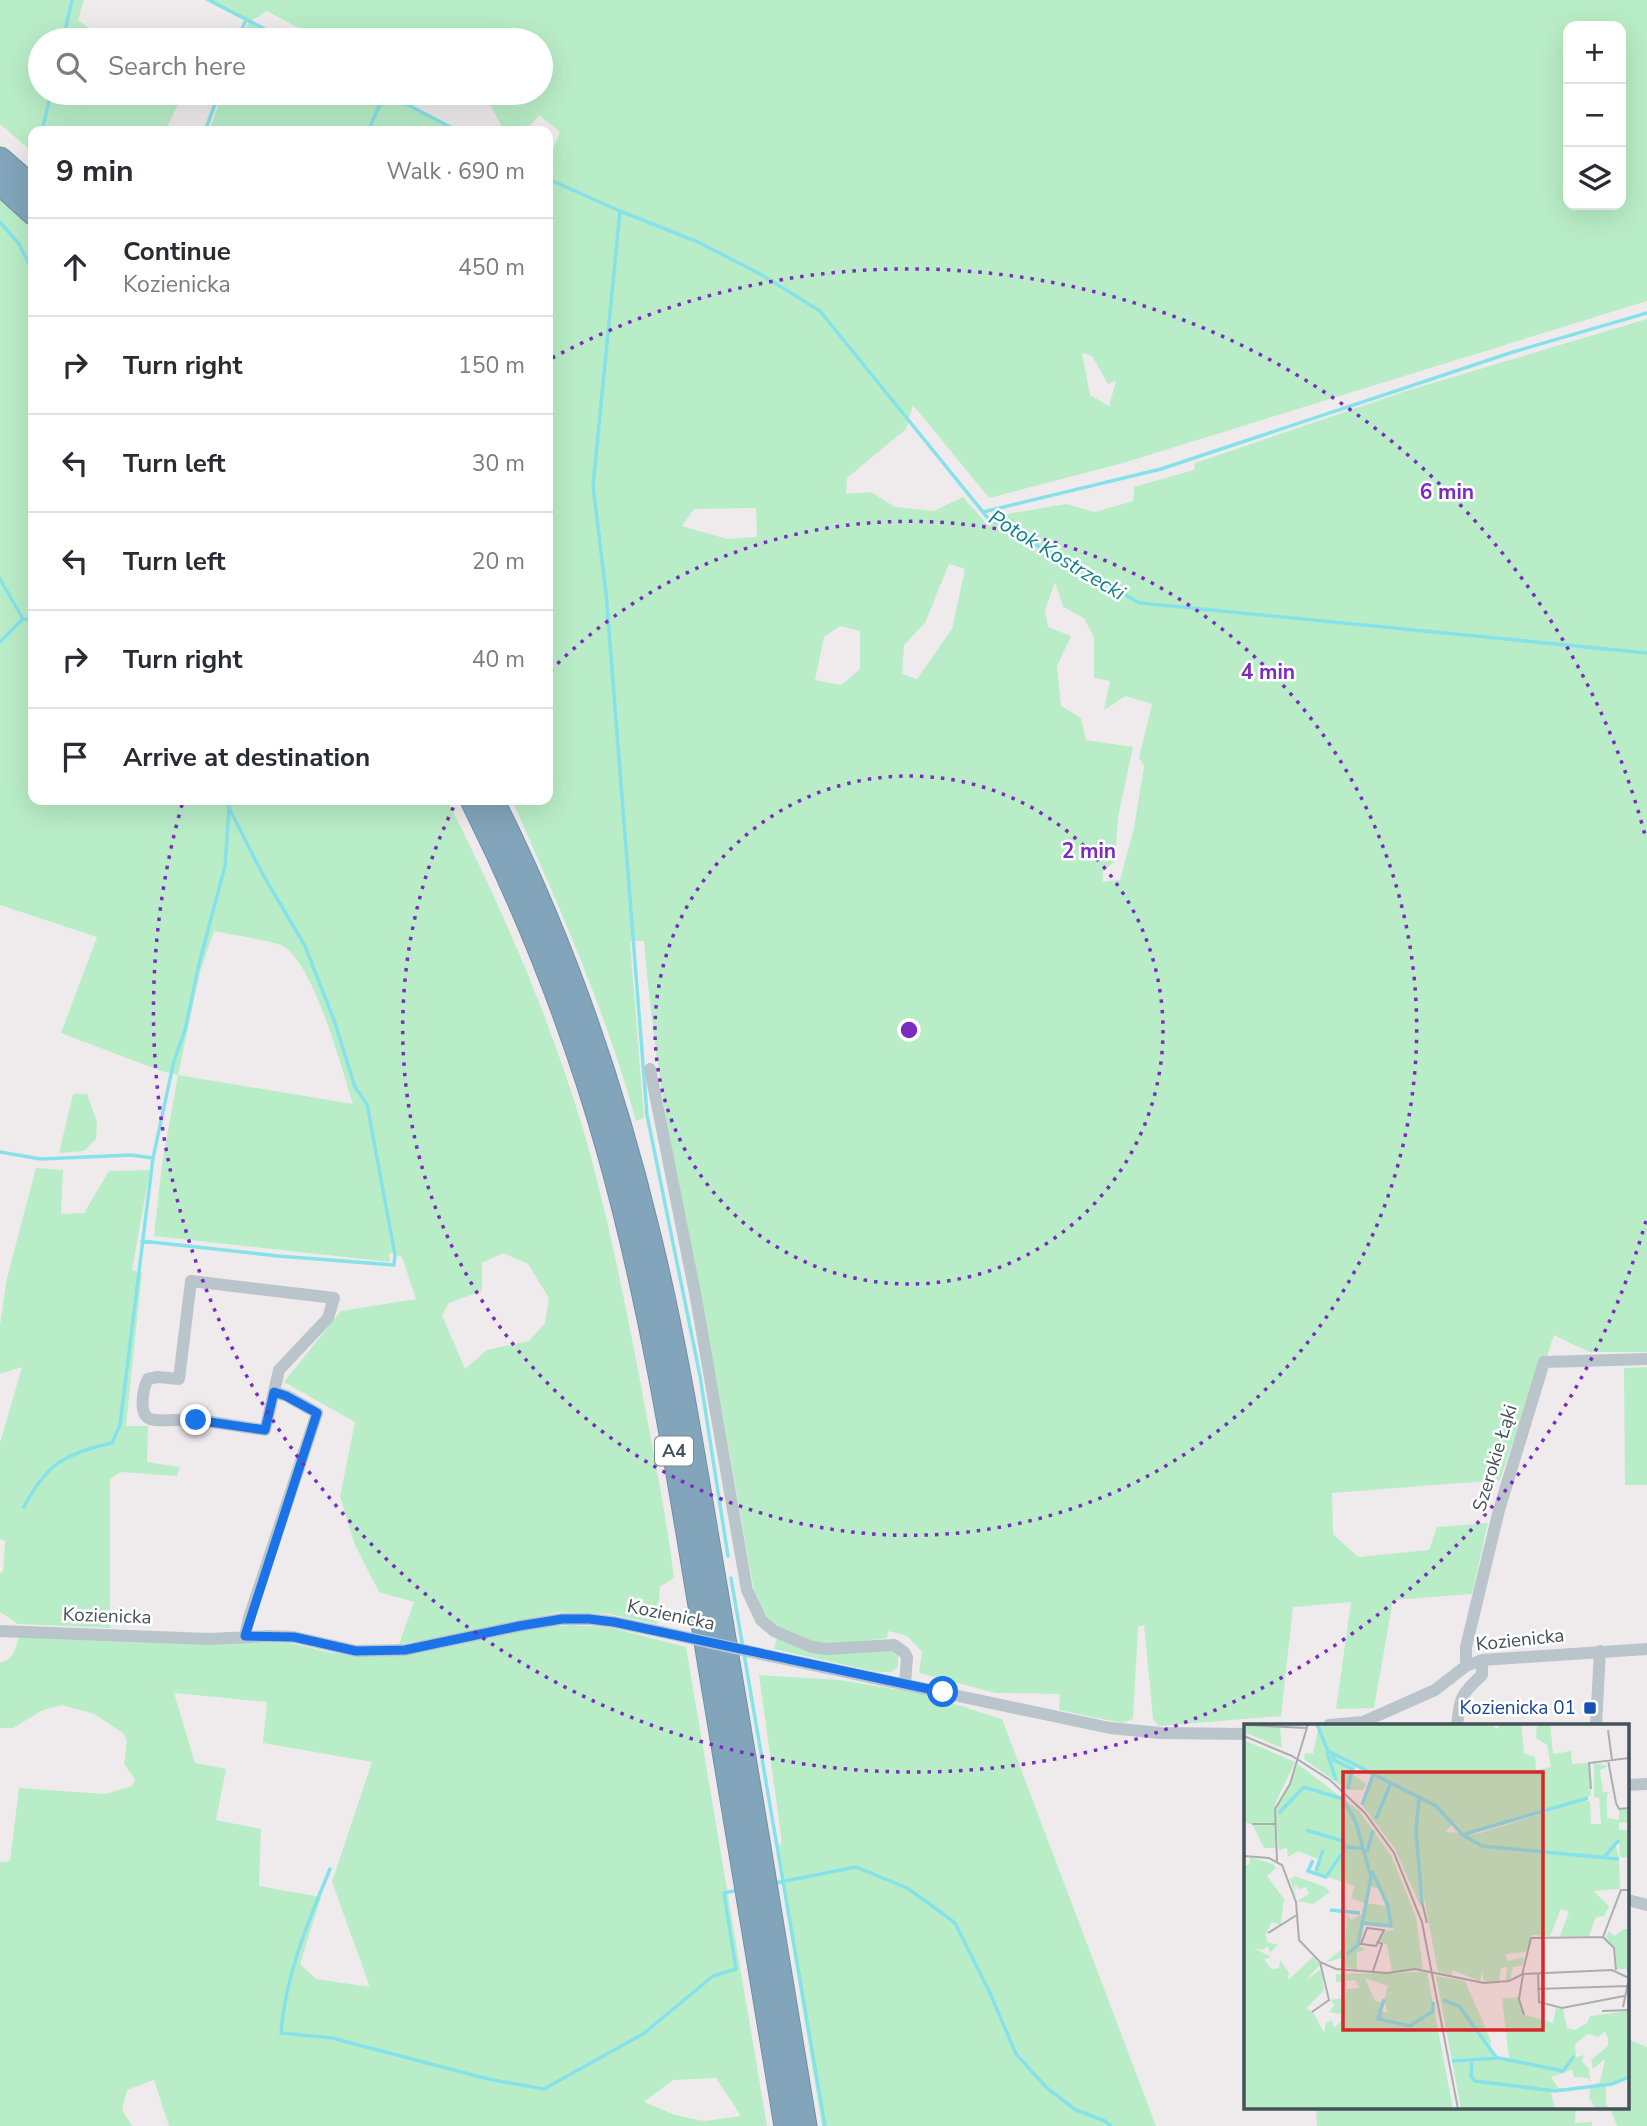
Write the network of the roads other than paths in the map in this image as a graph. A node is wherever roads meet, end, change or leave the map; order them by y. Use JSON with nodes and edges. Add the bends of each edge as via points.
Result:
{"nodes":[{"id":1,"x":0,"y":159,"type":"edge"},
{"id":2,"x":0,"y":183,"type":"edge"},
{"id":3,"x":28,"y":184,"type":"edge"},
{"id":4,"x":28,"y":208,"type":"edge"},
{"id":5,"x":474,"y":805,"type":"edge"},
{"id":6,"x":494,"y":805,"type":"edge"},
{"id":7,"x":650,"y":1069,"type":"dead end"},
{"id":8,"x":1647,"y":1359,"type":"edge"},
{"id":9,"x":274,"y":1392,"type":"junction"},
{"id":10,"x":0,"y":1631,"type":"edge"},
{"id":11,"x":245,"y":1636,"type":"junction"},
{"id":12,"x":1647,"y":1649,"type":"edge"},
{"id":13,"x":1600,"y":1651,"type":"junction"},
{"id":14,"x":1482,"y":1660,"type":"junction"},
{"id":15,"x":1466,"y":1666,"type":"junction"},
{"id":16,"x":905,"y":1684,"type":"junction"},
{"id":17,"x":1340,"y":1724,"type":"edge"},
{"id":18,"x":1457,"y":1724,"type":"edge"},
{"id":19,"x":1596,"y":1724,"type":"edge"},
{"id":20,"x":1244,"y":1734,"type":"edge"},
{"id":21,"x":1630,"y":1901,"type":"edge"},
{"id":22,"x":1647,"y":1905,"type":"edge"},
{"id":23,"x":786,"y":2126,"type":"edge"},
{"id":24,"x":805,"y":2126,"type":"edge"}],
"edges":[{"from":1,"to":3,"type":"highway"},
{"from":2,"to":4,"type":"highway"},
{"from":5,"to":23,"type":"highway","number":"A4","via":[[524,912],[570,1029],[609,1151],[632,1244],[685,1517]]},
{"from":6,"to":24,"type":"highway","number":"A4","via":[[527,873],[587,1024],[651,1242],[700,1496]]},
{"from":7,"to":16,"type":"street","via":[[747,1590],[766,1626],[812,1647],[887,1644],[899,1648],[908,1663]]},
{"from":8,"to":15,"type":"street","name":"Szerokie Łąki","via":[[1544,1362],[1499,1510],[1466,1647]]},
{"from":9,"to":9,"type":"street","via":[[279,1370],[328,1318],[334,1298],[191,1281],[179,1379],[148,1379],[145,1414],[152,1419],[265,1430]]},
{"from":9,"to":11,"type":"street","via":[[317,1413]]},
{"from":10,"to":11,"type":"street","name":"Kozienicka","via":[[209,1639]]},
{"from":11,"to":16,"type":"street","name":"Kozienicka","bridge":true,"via":[[294,1637],[356,1651],[405,1650],[519,1626],[589,1619]]},
{"from":12,"to":13,"type":"street","name":"Kozienicka"},
{"from":13,"to":14,"type":"street","name":"Kozienicka"},
{"from":13,"to":19,"type":"street"},
{"from":14,"to":15,"type":"street","name":"Kozienicka"},
{"from":14,"to":18,"type":"street","via":[[1482,1675],[1459,1702]]},
{"from":15,"to":17,"type":"street","name":"Kozienicka","via":[[1435,1690],[1363,1722]]},
{"from":16,"to":20,"type":"street","name":"Kozienicka","via":[[1110,1728]]},
{"from":21,"to":22,"type":"street"}]}
